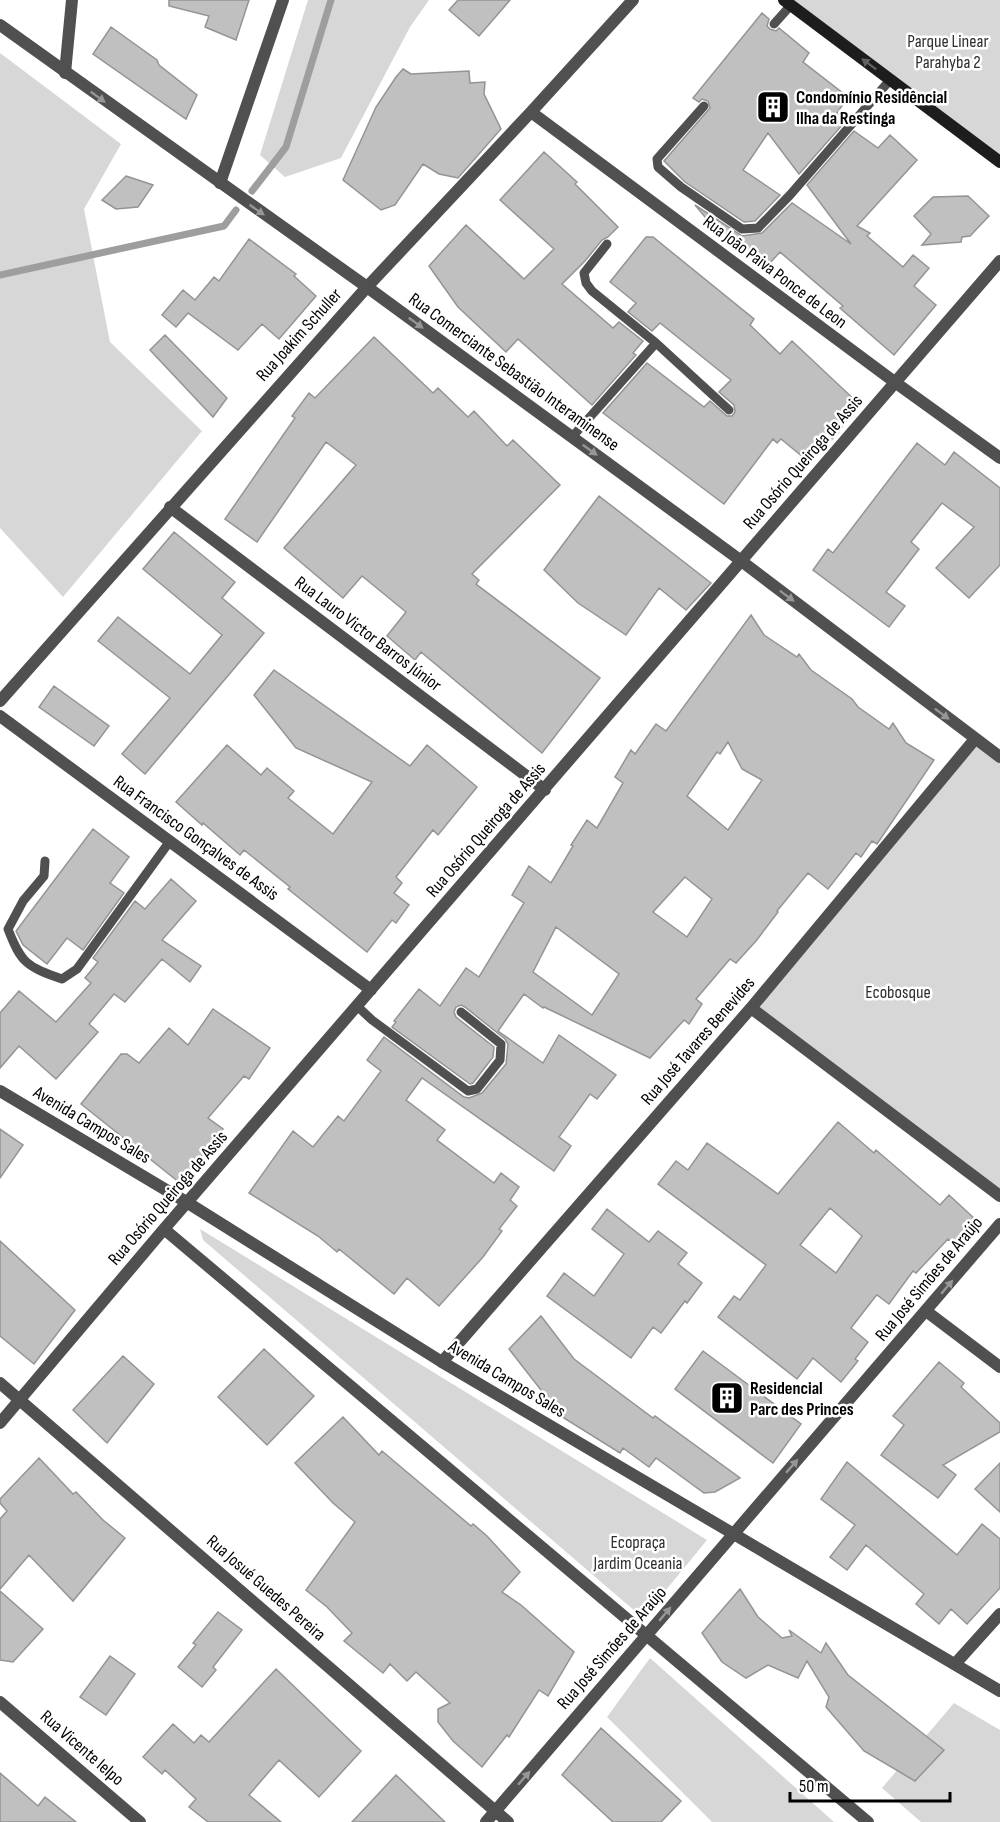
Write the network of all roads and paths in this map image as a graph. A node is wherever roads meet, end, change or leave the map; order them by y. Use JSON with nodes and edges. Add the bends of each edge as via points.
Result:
{"nodes":[{"id":1,"x":72,"y":0,"type":"edge"},
{"id":2,"x":283,"y":0,"type":"edge"},
{"id":3,"x":633,"y":0,"type":"edge"},
{"id":4,"x":788,"y":3,"type":"edge"},
{"id":5,"x":774,"y":24,"type":"dead end"},
{"id":6,"x":0,"y":25,"type":"edge"},
{"id":7,"x":65,"y":73,"type":"junction"},
{"id":8,"x":890,"y":80,"type":"junction"},
{"id":9,"x":704,"y":106,"type":"dead end"},
{"id":10,"x":531,"y":112,"type":"junction"},
{"id":11,"x":1000,"y":162,"type":"edge"},
{"id":12,"x":220,"y":183,"type":"junction"},
{"id":13,"x":607,"y":243,"type":"dead end"},
{"id":14,"x":1000,"y":261,"type":"edge"},
{"id":15,"x":367,"y":287,"type":"junction"},
{"id":16,"x":656,"y":343,"type":"junction"},
{"id":17,"x":896,"y":383,"type":"junction"},
{"id":18,"x":729,"y":410,"type":"dead end"},
{"id":19,"x":572,"y":437,"type":"junction"},
{"id":20,"x":1000,"y":458,"type":"edge"},
{"id":21,"x":170,"y":507,"type":"junction"},
{"id":22,"x":740,"y":560,"type":"junction"},
{"id":23,"x":0,"y":702,"type":"edge"},
{"id":24,"x":0,"y":716,"type":"edge"},
{"id":25,"x":975,"y":739,"type":"junction"},
{"id":26,"x":1000,"y":757,"type":"edge"},
{"id":27,"x":544,"y":790,"type":"junction"},
{"id":28,"x":170,"y":842,"type":"junction"},
{"id":29,"x":45,"y":861,"type":"dead end"},
{"id":30,"x":371,"y":990,"type":"junction"},
{"id":31,"x":357,"y":1006,"type":"junction"},
{"id":32,"x":751,"y":1008,"type":"junction"},
{"id":33,"x":461,"y":1012,"type":"dead end"},
{"id":34,"x":0,"y":1091,"type":"edge"},
{"id":35,"x":1000,"y":1196,"type":"edge"},
{"id":36,"x":188,"y":1203,"type":"junction"},
{"id":37,"x":1000,"y":1224,"type":"edge"},
{"id":38,"x":164,"y":1229,"type":"junction"},
{"id":39,"x":926,"y":1311,"type":"junction"},
{"id":40,"x":442,"y":1362,"type":"junction"},
{"id":41,"x":1000,"y":1367,"type":"edge"},
{"id":42,"x":0,"y":1383,"type":"edge"},
{"id":43,"x":21,"y":1399,"type":"junction"},
{"id":44,"x":0,"y":1424,"type":"edge"},
{"id":45,"x":733,"y":1534,"type":"junction"},
{"id":46,"x":1000,"y":1614,"type":"edge"},
{"id":47,"x":647,"y":1636,"type":"junction"},
{"id":48,"x":955,"y":1664,"type":"junction"},
{"id":49,"x":1000,"y":1691,"type":"edge"},
{"id":50,"x":0,"y":1702,"type":"edge"},
{"id":51,"x":496,"y":1811,"type":"junction"},
{"id":52,"x":140,"y":1822,"type":"edge"},
{"id":53,"x":486,"y":1822,"type":"edge"},
{"id":54,"x":508,"y":1822,"type":"edge"},
{"id":55,"x":868,"y":1822,"type":"edge"}],
"edges":[{"from":1,"to":7,"type":"street"},
{"from":2,"to":12,"type":"street"},
{"from":3,"to":10,"type":"street","name":"Rua Joakim Schuller"},
{"from":4,"to":5,"type":"lane"},
{"from":8,"to":4,"type":"main road","one_way":true},
{"from":6,"to":7,"type":"street","name":"Rua Comerciante Sebastião Interaminense"},
{"from":7,"to":12,"type":"street","name":"Rua Comerciante Sebastião Interaminense","one_way":true},
{"from":8,"to":9,"type":"lane","via":[[758,228],[742,229],[681,188],[658,167],[657,159]]},
{"from":8,"to":11,"type":"main road"},
{"from":10,"to":15,"type":"street","name":"Rua Joakim Schuller"},
{"from":10,"to":17,"type":"street","name":"Rua João Paiva Ponce de Leon"},
{"from":12,"to":15,"type":"street","name":"Rua Comerciante Sebastião Interaminense","one_way":true},
{"from":13,"to":16,"type":"lane","via":[[584,273],[586,283]]},
{"from":14,"to":17,"type":"street","name":"Rua Osório Queiroga de Assis"},
{"from":15,"to":19,"type":"street","name":"Rua Comerciante Sebastião Interaminense","one_way":true},
{"from":15,"to":21,"type":"street","name":"Rua Joakim Schuller"},
{"from":16,"to":18,"type":"lane"},
{"from":16,"to":19,"type":"lane"},
{"from":17,"to":20,"type":"street","name":"Rua João Paiva Ponce de Leon"},
{"from":17,"to":22,"type":"street","name":"Rua Osório Queiroga de Assis"},
{"from":19,"to":22,"type":"street","name":"Rua Comerciante Sebastião Interaminense","one_way":true},
{"from":21,"to":23,"type":"street","name":"Rua Joakim Schuller"},
{"from":21,"to":27,"type":"street","name":"Rua Lauro Victor Barros Júnior"},
{"from":22,"to":25,"type":"street","name":"Rua Comerciante Sebastião Interaminense","one_way":true},
{"from":22,"to":27,"type":"street","name":"Rua Osório Queiroga de Assis"},
{"from":24,"to":28,"type":"street","name":"Rua Francisco Gonçalves de Assis"},
{"from":25,"to":26,"type":"street","name":"Rua Comerciante Sebastião Interaminense"},
{"from":25,"to":32,"type":"street","name":"Rua José Tavares Benevides"},
{"from":27,"to":30,"type":"street","name":"Rua Osório Queiroga de Assis"},
{"from":28,"to":29,"type":"lane","via":[[77,969],[62,979],[36,970],[18,954],[8,929],[23,901],[44,876]]},
{"from":28,"to":30,"type":"street","name":"Rua Francisco Gonçalves de Assis"},
{"from":30,"to":31,"type":"street","name":"Rua Osório Queiroga de Assis"},
{"from":31,"to":33,"type":"lane","via":[[468,1091],[477,1089],[500,1060],[501,1044]]},
{"from":31,"to":36,"type":"street","name":"Rua Osório Queiroga de Assis"},
{"from":32,"to":35,"type":"street"},
{"from":32,"to":40,"type":"street","name":"Rua José Tavares Benevides"},
{"from":34,"to":36,"type":"street","name":"Avenida Campos Sales"},
{"from":36,"to":38,"type":"street","name":"Rua Osório Queiroga de Assis"},
{"from":36,"to":40,"type":"street","name":"Avenida Campos Sales"},
{"from":39,"to":37,"type":"street","name":"Rua José Simões de Araújo","one_way":true},
{"from":38,"to":43,"type":"street","name":"Rua Osório Queiroga de Assis"},
{"from":38,"to":47,"type":"street"},
{"from":39,"to":41,"type":"street"},
{"from":45,"to":39,"type":"street","name":"Rua José Simões de Araújo","one_way":true},
{"from":40,"to":45,"type":"street","name":"Avenida Campos Sales"},
{"from":42,"to":43,"type":"street","name":"Rua Josué Guedes Pereira"},
{"from":43,"to":44,"type":"street","name":"Rua Osório Queiroga de Assis"},
{"from":43,"to":51,"type":"street","name":"Rua Josué Guedes Pereira"},
{"from":47,"to":45,"type":"street","name":"Rua José Simões de Araújo","one_way":true},
{"from":45,"to":48,"type":"street","name":"Avenida Campos Sales"},
{"from":46,"to":48,"type":"street"},
{"from":51,"to":47,"type":"street","name":"Rua José Simões de Araújo","one_way":true},
{"from":47,"to":55,"type":"street"},
{"from":48,"to":49,"type":"street","name":"Avenida Campos Sales"},
{"from":50,"to":52,"type":"street","name":"Rua Vicente Ielpo"},
{"from":51,"to":53,"type":"street","name":"Rua José Simões de Araújo"},
{"from":51,"to":54,"type":"street","name":"Rua Josué Guedes Pereira"}]}
